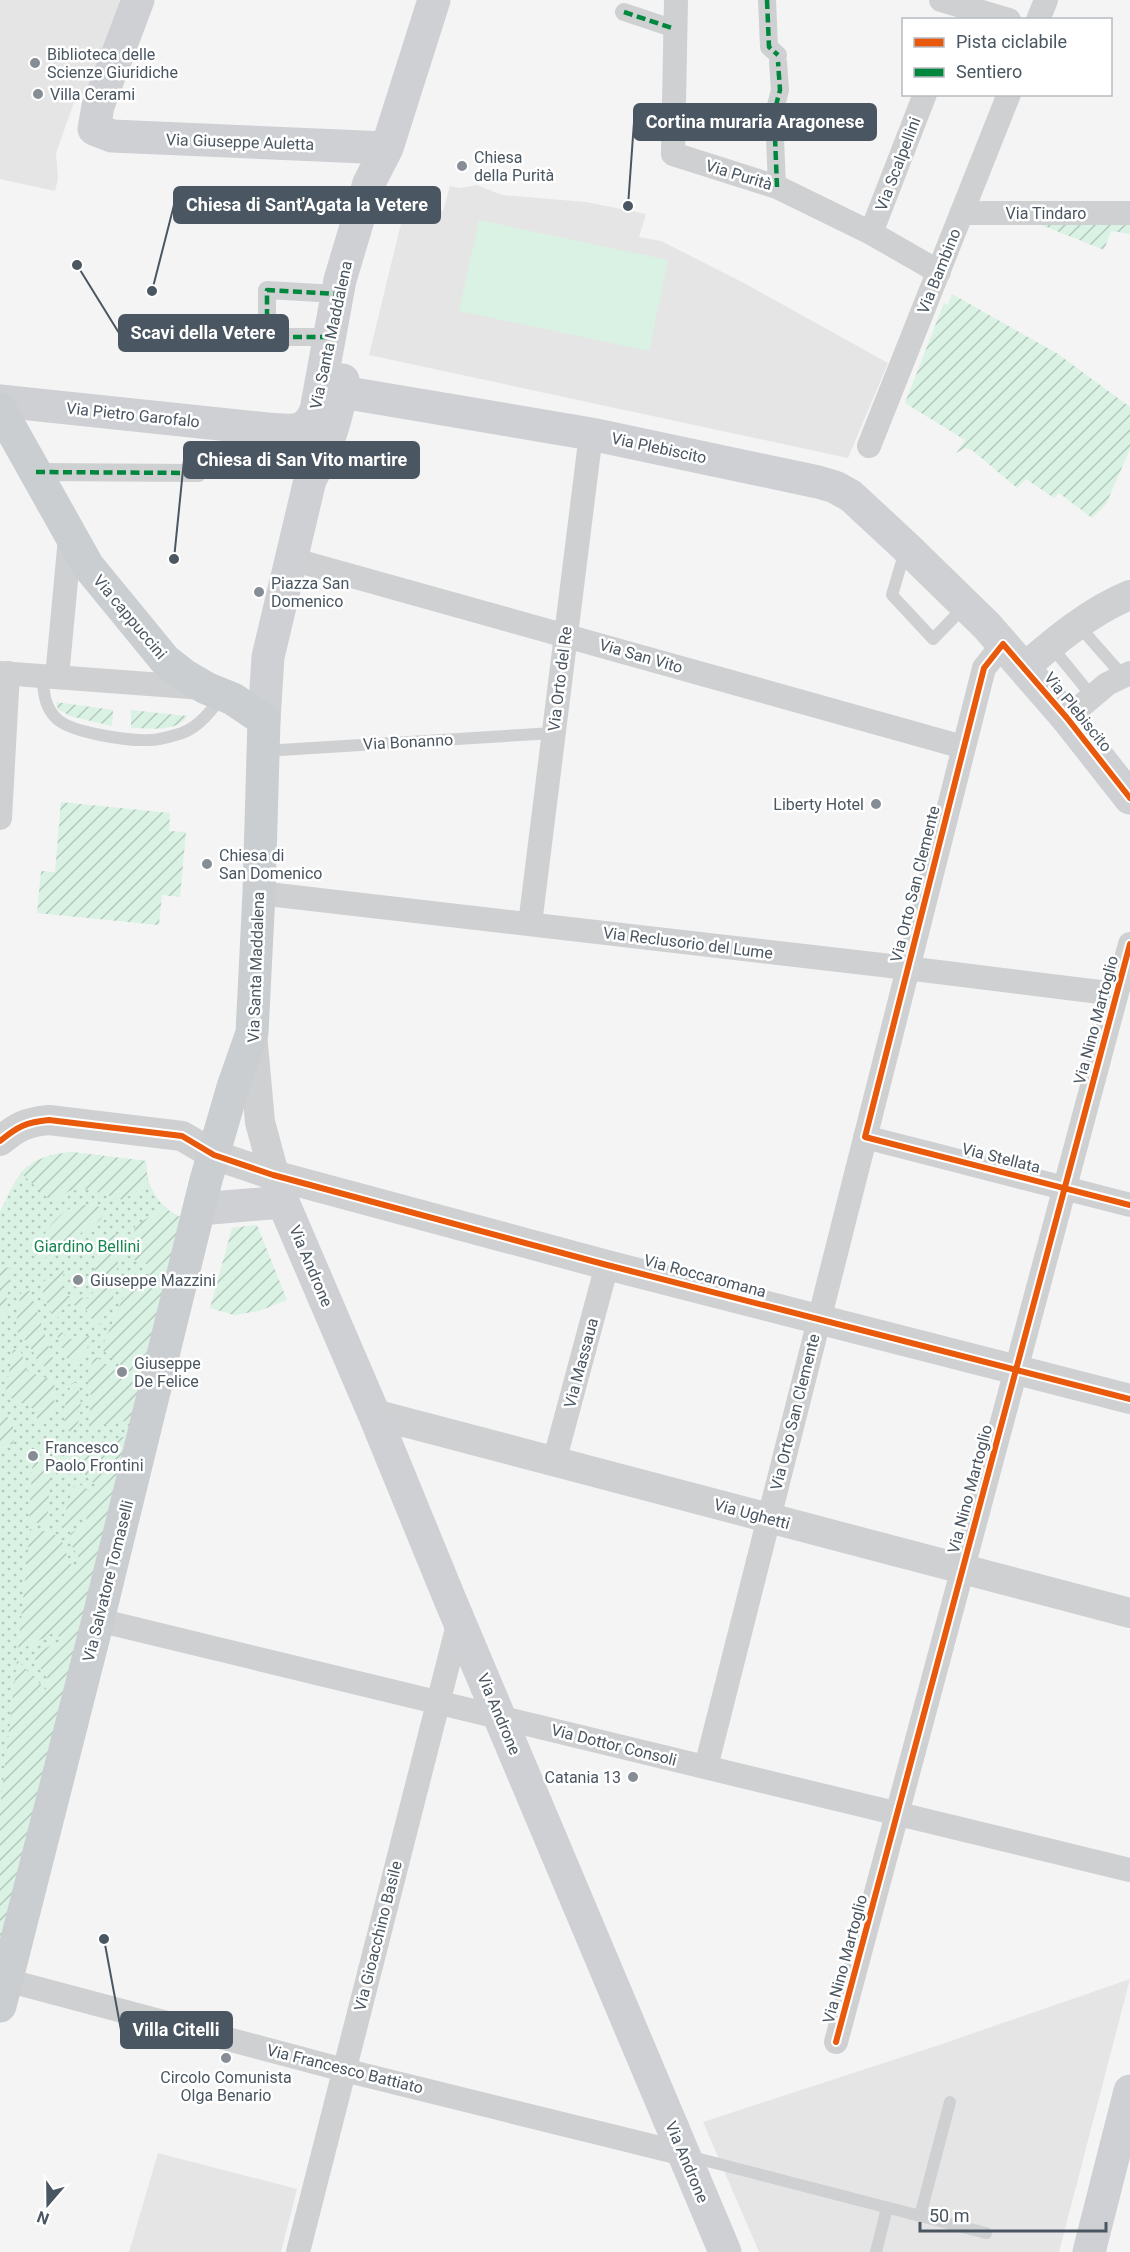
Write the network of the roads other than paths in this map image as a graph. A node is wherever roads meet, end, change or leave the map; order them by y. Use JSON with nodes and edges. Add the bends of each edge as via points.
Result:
{"nodes":[{"id":1,"x":138,"y":0,"type":"edge"},
{"id":2,"x":435,"y":0,"type":"edge"},
{"id":3,"x":676,"y":0,"type":"edge"},
{"id":4,"x":767,"y":0,"type":"edge"},
{"id":5,"x":1046,"y":0,"type":"edge"},
{"id":6,"x":950,"y":8,"type":"edge"},
{"id":7,"x":624,"y":12,"type":"dead end"},
{"id":8,"x":999,"y":18,"type":"edge"},
{"id":9,"x":1039,"y":18,"type":"edge"},
{"id":10,"x":675,"y":29,"type":"junction"},
{"id":11,"x":924,"y":96,"type":"edge"},
{"id":12,"x":1008,"y":96,"type":"edge"},
{"id":13,"x":387,"y":148,"type":"junction"},
{"id":14,"x":777,"y":187,"type":"junction"},
{"id":15,"x":962,"y":213,"type":"junction"},
{"id":16,"x":1130,"y":213,"type":"edge"},
{"id":17,"x":871,"y":233,"type":"junction"},
{"id":18,"x":939,"y":272,"type":"junction"},
{"id":19,"x":336,"y":294,"type":"junction"},
{"id":20,"x":329,"y":338,"type":"junction"},
{"id":21,"x":342,"y":392,"type":"junction"},
{"id":22,"x":0,"y":401,"type":"edge"},
{"id":23,"x":0,"y":409,"type":"edge"},
{"id":24,"x":267,"y":429,"type":"junction"},
{"id":25,"x":591,"y":434,"type":"junction"},
{"id":26,"x":868,"y":446,"type":"dead end"},
{"id":27,"x":36,"y":472,"type":"junction"},
{"id":28,"x":198,"y":473,"type":"dead end"},
{"id":29,"x":310,"y":480,"type":"junction"},
{"id":30,"x":70,"y":538,"type":"junction"},
{"id":31,"x":906,"y":547,"type":"junction"},
{"id":32,"x":305,"y":562,"type":"junction"},
{"id":33,"x":1130,"y":595,"type":"edge"},
{"id":34,"x":966,"y":604,"type":"junction"},
{"id":35,"x":1078,"y":625,"type":"junction"},
{"id":36,"x":566,"y":634,"type":"junction"},
{"id":37,"x":1003,"y":644,"type":"junction"},
{"id":38,"x":1050,"y":645,"type":"junction"},
{"id":39,"x":1024,"y":668,"type":"junction"},
{"id":40,"x":4,"y":673,"type":"edge"},
{"id":41,"x":1126,"y":675,"type":"edge"},
{"id":42,"x":45,"y":676,"type":"junction"},
{"id":43,"x":214,"y":691,"type":"junction"},
{"id":44,"x":1091,"y":695,"type":"junction"},
{"id":45,"x":1066,"y":718,"type":"junction"},
{"id":46,"x":554,"y":733,"type":"junction"},
{"id":47,"x":263,"y":743,"type":"junction"},
{"id":48,"x":963,"y":747,"type":"junction"},
{"id":49,"x":1130,"y":798,"type":"edge"},
{"id":50,"x":0,"y":818,"type":"edge"},
{"id":51,"x":259,"y":893,"type":"junction"},
{"id":52,"x":530,"y":924,"type":"junction"},
{"id":53,"x":1130,"y":944,"type":"edge"},
{"id":54,"x":907,"y":968,"type":"junction"},
{"id":55,"x":1116,"y":994,"type":"junction"},
{"id":56,"x":252,"y":1033,"type":"junction"},
{"id":57,"x":865,"y":1137,"type":"junction"},
{"id":58,"x":0,"y":1141,"type":"edge"},
{"id":59,"x":217,"y":1143,"type":"junction"},
{"id":60,"x":278,"y":1188,"type":"junction"},
{"id":61,"x":1065,"y":1189,"type":"junction"},
{"id":62,"x":1130,"y":1205,"type":"edge"},
{"id":63,"x":200,"y":1209,"type":"junction"},
{"id":64,"x":607,"y":1265,"type":"junction"},
{"id":65,"x":819,"y":1319,"type":"junction"},
{"id":66,"x":1016,"y":1370,"type":"junction"},
{"id":67,"x":1130,"y":1399,"type":"edge"},
{"id":68,"x":374,"y":1414,"type":"junction"},
{"id":69,"x":554,"y":1462,"type":"junction"},
{"id":70,"x":768,"y":1518,"type":"junction"},
{"id":71,"x":963,"y":1569,"type":"junction"},
{"id":72,"x":1130,"y":1613,"type":"edge"},
{"id":73,"x":98,"y":1620,"type":"junction"},
{"id":74,"x":459,"y":1621,"type":"junction"},
{"id":75,"x":439,"y":1702,"type":"junction"},
{"id":76,"x":501,"y":1717,"type":"junction"},
{"id":77,"x":706,"y":1767,"type":"junction"},
{"id":78,"x":897,"y":1813,"type":"junction"},
{"id":79,"x":1130,"y":1870,"type":"edge"},
{"id":80,"x":3,"y":1993,"type":"edge"},
{"id":81,"x":836,"y":2042,"type":"dead end"},
{"id":82,"x":344,"y":2070,"type":"junction"},
{"id":83,"x":1130,"y":2091,"type":"edge"},
{"id":84,"x":950,"y":2102,"type":"dead end"},
{"id":85,"x":684,"y":2154,"type":"junction"},
{"id":86,"x":887,"y":2208,"type":"junction"},
{"id":87,"x":920,"y":2216,"type":"junction"},
{"id":88,"x":986,"y":2233,"type":"dead end"},
{"id":89,"x":298,"y":2252,"type":"edge"},
{"id":90,"x":725,"y":2252,"type":"edge"},
{"id":91,"x":876,"y":2252,"type":"edge"},
{"id":92,"x":1089,"y":2252,"type":"edge"}],
"edges":[{"from":1,"to":13,"type":"main road","name":"Via Giuseppe Auletta","via":[[98,106],[94,129],[112,136]]},
{"from":2,"to":13,"type":"main road","name":"Via Santa Maddalena"},
{"from":3,"to":10,"type":"street","name":"Via Purità"},
{"from":4,"to":14,"type":"street","via":[[770,47],[778,58],[780,90],[774,113]]},
{"from":5,"to":9,"type":"street"},
{"from":6,"to":8,"type":"street"},
{"from":7,"to":10,"type":"street"},
{"from":10,"to":14,"type":"street","name":"Via Purità","via":[[673,154]]},
{"from":11,"to":17,"type":"street","name":"Via Scalpellini"},
{"from":12,"to":15,"type":"street","name":"Via Bambino"},
{"from":13,"to":19,"type":"main road","name":"Via Santa Maddalena","via":[[369,183]]},
{"from":13,"to":21,"type":"main road","name":"Via Santa Maddalena","via":[[384,188],[352,320]]},
{"from":14,"to":17,"type":"street","name":"Via Purità"},
{"from":15,"to":16,"type":"street","name":"Via Tindaro"},
{"from":15,"to":18,"type":"street","name":"Via Bambino"},
{"from":17,"to":18,"type":"street","name":"Via Purità"},
{"from":18,"to":26,"type":"street","name":"Via Bambino"},
{"from":19,"to":20,"type":"main road","name":"Via Santa Maddalena"},
{"from":19,"to":20,"type":"street","via":[[267,290],[267,337]]},
{"from":20,"to":24,"type":"main road","name":"Via Santa Maddalena","via":[[312,422],[296,430]]},
{"from":21,"to":25,"type":"main road","name":"Via Plebiscito"},
{"from":21,"to":29,"type":"main road","name":"Via Santa Maddalena","via":[[324,455]]},
{"from":22,"to":24,"type":"main road","name":"Via Pietro Garofalo"},
{"from":23,"to":27,"type":"main road"},
{"from":24,"to":29,"type":"main road","via":[[306,444]]},
{"from":25,"to":31,"type":"main road","name":"Via Plebiscito","via":[[835,487],[851,496]]},
{"from":25,"to":36,"type":"street","name":"Via Orto del Re"},
{"from":27,"to":28,"type":"street"},
{"from":27,"to":30,"type":"main road"},
{"from":29,"to":32,"type":"main road"},
{"from":30,"to":42,"type":"street"},
{"from":30,"to":43,"type":"main road","name":"Via cappuccini","via":[[88,566],[165,660]]},
{"from":31,"to":34,"type":"main road","name":"Via Plebiscito"},
{"from":31,"to":34,"type":"lane","via":[[892,595],[933,639]]},
{"from":32,"to":36,"type":"street","name":"Via San Vito"},
{"from":32,"to":47,"type":"main road","via":[[268,657]]},
{"from":33,"to":35,"type":"street"},
{"from":34,"to":37,"type":"main road","name":"Via Plebiscito"},
{"from":35,"to":38,"type":"street"},
{"from":35,"to":41,"type":"lane"},
{"from":36,"to":46,"type":"street","name":"Via Orto del Re"},
{"from":36,"to":48,"type":"street","name":"Via San Vito"},
{"from":37,"to":39,"type":"main road","name":"Via Plebiscito"},
{"from":37,"to":48,"type":"street","name":"Via Orto San Clemente","via":[[984,668]]},
{"from":38,"to":39,"type":"street"},
{"from":38,"to":44,"type":"lane"},
{"from":39,"to":45,"type":"main road","name":"Via Plebiscito"},
{"from":40,"to":42,"type":"street"},
{"from":40,"to":50,"type":"street"},
{"from":41,"to":44,"type":"street"},
{"from":42,"to":43,"type":"street"},
{"from":42,"to":43,"type":"lane","via":[[45,701],[57,720],[86,732],[122,739],[151,741],[184,732],[208,715]]},
{"from":43,"to":47,"type":"main road","name":"Via cappuccini","via":[[233,699]]},
{"from":44,"to":45,"type":"street"},
{"from":45,"to":49,"type":"main road","name":"Via Plebiscito"},
{"from":46,"to":47,"type":"lane","name":"Via Bonanno"},
{"from":46,"to":52,"type":"street","name":"Via Orto del Re"},
{"from":47,"to":51,"type":"main road","name":"Via Santa Maddalena"},
{"from":48,"to":54,"type":"street","name":"Via Orto San Clemente"},
{"from":51,"to":52,"type":"street","name":"Via Reclusorio del Lume"},
{"from":51,"to":56,"type":"main road","name":"Via Santa Maddalena"},
{"from":52,"to":54,"type":"street","name":"Via Reclusorio del Lume"},
{"from":53,"to":55,"type":"street","name":"Via Nino Martoglio"},
{"from":54,"to":55,"type":"street","name":"Via Reclusorio del Lume"},
{"from":54,"to":57,"type":"street","name":"Via Orto San Clemente"},
{"from":55,"to":61,"type":"street","name":"Via Nino Martoglio"},
{"from":56,"to":59,"type":"main road","name":"Via Salvatore Tomaselli"},
{"from":56,"to":60,"type":"street","name":"Via Santa Maddalena","via":[[260,1122]]},
{"from":57,"to":61,"type":"street","name":"Via Stellata"},
{"from":57,"to":65,"type":"street","name":"Via Orto San Clemente"},
{"from":58,"to":59,"type":"street","name":"Via Roccaromana","via":[[30,1121],[49,1120]]},
{"from":59,"to":60,"type":"street","name":"Via Roccaromana"},
{"from":59,"to":63,"type":"main road","name":"Via Salvatore Tomaselli"},
{"from":60,"to":63,"type":"main road"},
{"from":60,"to":64,"type":"street","name":"Via Roccaromana"},
{"from":60,"to":68,"type":"main road","name":"Via Androne"},
{"from":61,"to":62,"type":"street","name":"Via Stellata"},
{"from":61,"to":66,"type":"street","name":"Via Nino Martoglio"},
{"from":63,"to":73,"type":"main road","name":"Via Salvatore Tomaselli"},
{"from":64,"to":65,"type":"street","name":"Via Roccaromana"},
{"from":64,"to":69,"type":"street","name":"Via Massaua"},
{"from":65,"to":66,"type":"street","name":"Via Roccaromana"},
{"from":65,"to":70,"type":"street","name":"Via Orto San Clemente"},
{"from":66,"to":67,"type":"street","name":"Via Roccaromana"},
{"from":66,"to":71,"type":"street","name":"Via Nino Martoglio"},
{"from":68,"to":69,"type":"street","name":"Via Ughetti"},
{"from":68,"to":74,"type":"main road","name":"Via Androne"},
{"from":69,"to":70,"type":"street","name":"Via Ughetti"},
{"from":70,"to":71,"type":"street","name":"Via Ughetti"},
{"from":70,"to":77,"type":"street","name":"Via Orto San Clemente"},
{"from":71,"to":72,"type":"street","name":"Via Ughetti"},
{"from":71,"to":78,"type":"street","name":"Via Nino Martoglio"},
{"from":73,"to":75,"type":"street","name":"Via Dottor Consoli"},
{"from":73,"to":80,"type":"main road","name":"Via Salvatore Tomaselli"},
{"from":74,"to":75,"type":"street","name":"Via Gioacchino Basile"},
{"from":74,"to":76,"type":"main road","name":"Via Androne"},
{"from":75,"to":76,"type":"street","name":"Via Dottor Consoli"},
{"from":75,"to":82,"type":"street","name":"Via Gioacchino Basile"},
{"from":76,"to":77,"type":"street","name":"Via Dottor Consoli"},
{"from":76,"to":85,"type":"main road","name":"Via Androne"},
{"from":77,"to":78,"type":"street","name":"Via Dottor Consoli"},
{"from":78,"to":79,"type":"street","name":"Via Dottor Consoli"},
{"from":78,"to":81,"type":"street","name":"Via Nino Martoglio"},
{"from":80,"to":82,"type":"street","name":"Via Francesco Battiato"},
{"from":82,"to":85,"type":"street","name":"Via Francesco Battiato"},
{"from":82,"to":89,"type":"street","name":"Via Gioacchino Basile"},
{"from":83,"to":92,"type":"main road"},
{"from":84,"to":87,"type":"lane"},
{"from":85,"to":86,"type":"lane"},
{"from":85,"to":90,"type":"main road","name":"Via Androne"},
{"from":86,"to":87,"type":"lane"},
{"from":86,"to":91,"type":"lane"},
{"from":87,"to":88,"type":"lane"}]}
